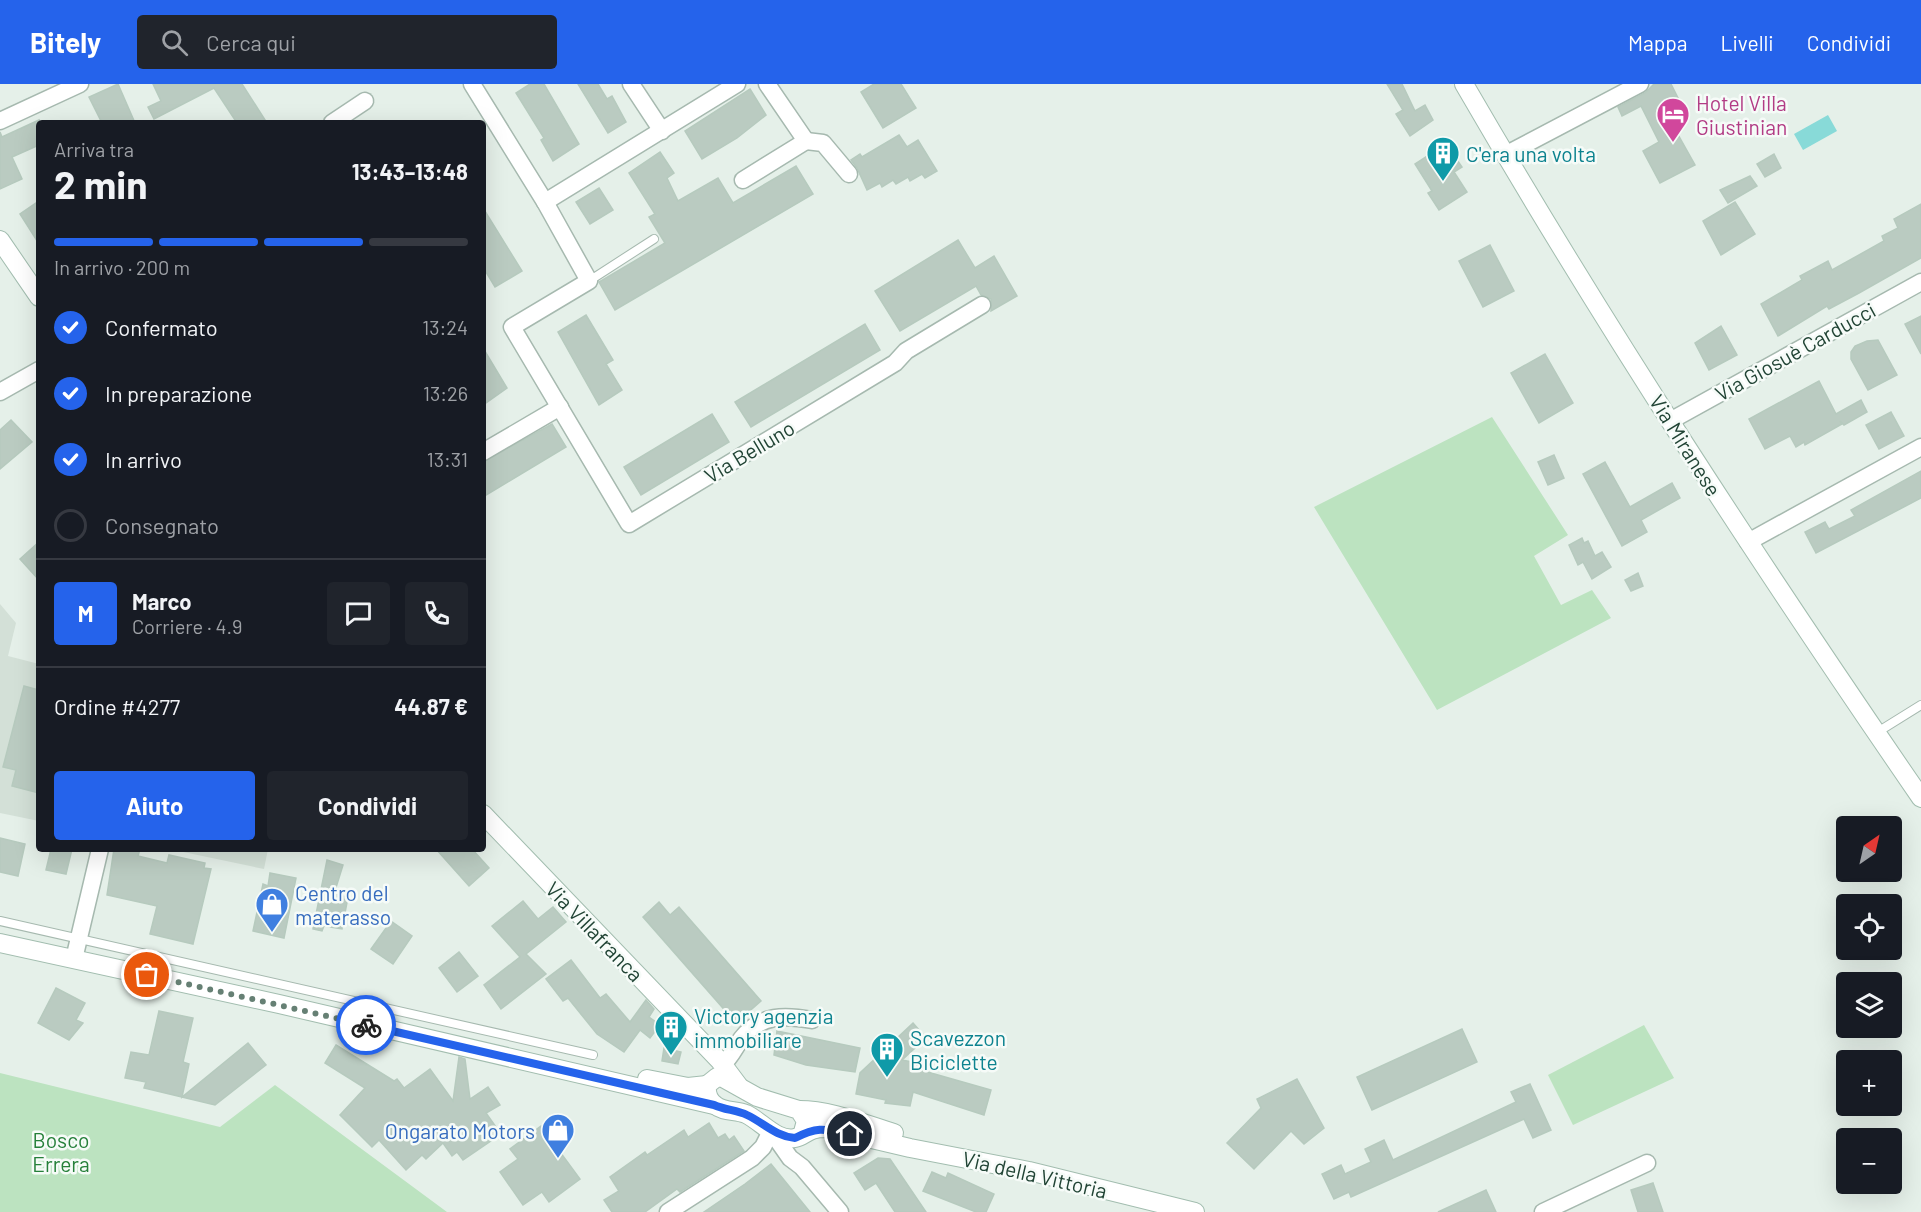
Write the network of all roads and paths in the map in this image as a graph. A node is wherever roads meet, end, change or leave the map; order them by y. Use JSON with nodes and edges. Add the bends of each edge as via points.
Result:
{"nodes":[{"id":1,"x":80,"y":84,"type":"edge"},
{"id":2,"x":472,"y":84,"type":"edge"},
{"id":3,"x":631,"y":84,"type":"edge"},
{"id":4,"x":737,"y":84,"type":"edge"},
{"id":5,"x":767,"y":84,"type":"edge"},
{"id":6,"x":1464,"y":84,"type":"edge"},
{"id":7,"x":1640,"y":84,"type":"edge"},
{"id":8,"x":365,"y":101,"type":"dead end"},
{"id":9,"x":336,"y":120,"type":"edge"},
{"id":10,"x":0,"y":121,"type":"edge"},
{"id":11,"x":662,"y":131,"type":"junction"},
{"id":12,"x":806,"y":141,"type":"junction"},
{"id":13,"x":1505,"y":155,"type":"junction"},
{"id":14,"x":849,"y":174,"type":"dead end"},
{"id":15,"x":743,"y":180,"type":"dead end"},
{"id":16,"x":545,"y":202,"type":"junction"},
{"id":17,"x":654,"y":239,"type":"dead end"},
{"id":18,"x":0,"y":240,"type":"edge"},
{"id":19,"x":589,"y":281,"type":"junction"},
{"id":20,"x":1921,"y":282,"type":"edge"},
{"id":21,"x":36,"y":293,"type":"edge"},
{"id":22,"x":982,"y":305,"type":"dead end"},
{"id":23,"x":36,"y":372,"type":"edge"},
{"id":24,"x":0,"y":392,"type":"edge"},
{"id":25,"x":560,"y":407,"type":"junction"},
{"id":26,"x":1670,"y":421,"type":"junction"},
{"id":27,"x":1921,"y":447,"type":"edge"},
{"id":28,"x":486,"y":450,"type":"edge"},
{"id":29,"x":1749,"y":542,"type":"junction"},
{"id":30,"x":1921,"y":705,"type":"edge"},
{"id":31,"x":1876,"y":733,"type":"junction"},
{"id":32,"x":1921,"y":798,"type":"edge"},
{"id":33,"x":486,"y":817,"type":"edge"},
{"id":34,"x":99,"y":852,"type":"edge"},
{"id":35,"x":0,"y":921,"type":"edge"},
{"id":36,"x":79,"y":939,"type":"junction"},
{"id":37,"x":0,"y":943,"type":"edge"},
{"id":38,"x":74,"y":959,"type":"junction"},
{"id":39,"x":812,"y":1020,"type":"dead end"},
{"id":40,"x":706,"y":1048,"type":"junction"},
{"id":41,"x":593,"y":1055,"type":"dead end"},
{"id":42,"x":723,"y":1064,"type":"junction"},
{"id":43,"x":594,"y":1076,"type":"junction"},
{"id":44,"x":709,"y":1082,"type":"junction"},
{"id":45,"x":738,"y":1085,"type":"junction"},
{"id":46,"x":714,"y":1105,"type":"junction"},
{"id":47,"x":799,"y":1110,"type":"junction"},
{"id":48,"x":771,"y":1131,"type":"junction"},
{"id":49,"x":802,"y":1134,"type":"junction"},
{"id":50,"x":946,"y":1153,"type":"junction"},
{"id":51,"x":1647,"y":1163,"type":"dead end"},
{"id":52,"x":802,"y":1167,"type":"junction"},
{"id":53,"x":668,"y":1212,"type":"edge"},
{"id":54,"x":840,"y":1212,"type":"edge"},
{"id":55,"x":1195,"y":1212,"type":"edge"},
{"id":56,"x":1543,"y":1212,"type":"edge"}],
"edges":[{"from":1,"to":10,"type":"street"},
{"from":2,"to":16,"type":"street"},
{"from":3,"to":11,"type":"street"},
{"from":4,"to":11,"type":"street"},
{"from":5,"to":12,"type":"street"},
{"from":6,"to":13,"type":"main road","name":"Via Miranese"},
{"from":7,"to":13,"type":"street"},
{"from":8,"to":9,"type":"street"},
{"from":11,"to":16,"type":"street"},
{"from":12,"to":14,"type":"street","via":[[823,143]]},
{"from":12,"to":15,"type":"street"},
{"from":13,"to":26,"type":"main road","name":"Via Miranese"},
{"from":16,"to":19,"type":"street"},
{"from":17,"to":19,"type":"lane"},
{"from":18,"to":21,"type":"main road"},
{"from":19,"to":25,"type":"street","name":"Via Belluno","via":[[512,327]]},
{"from":20,"to":26,"type":"street","name":"Via Giosuè Carducci"},
{"from":22,"to":25,"type":"street","name":"Via Belluno","via":[[906,351],[895,363],[629,524]]},
{"from":23,"to":24,"type":"street"},
{"from":25,"to":28,"type":"street"},
{"from":26,"to":29,"type":"main road","name":"Via Miranese"},
{"from":27,"to":29,"type":"street"},
{"from":29,"to":31,"type":"main road","name":"Via Miranese"},
{"from":30,"to":31,"type":"lane"},
{"from":31,"to":32,"type":"main road","name":"Via Miranese"},
{"from":33,"to":40,"type":"main road","name":"Via Villafranca"},
{"from":34,"to":36,"type":"street"},
{"from":35,"to":36,"type":"lane"},
{"from":36,"to":38,"type":"street"},
{"from":36,"to":41,"type":"lane"},
{"from":37,"to":38,"type":"main road","name":"Via della Vittoria"},
{"from":38,"to":43,"type":"main road","name":"Via della Vittoria"},
{"from":39,"to":42,"type":"street","via":[[786,1016],[758,1023]]},
{"from":40,"to":42,"type":"main road","name":"Via Villafranca"},
{"from":40,"to":44,"type":"main road","via":[[711,1070]]},
{"from":42,"to":45,"type":"main road","name":"Via Villafranca"},
{"from":43,"to":44,"type":"main road","name":"Via della Vittoria","via":[[688,1087]]},
{"from":43,"to":46,"type":"main road","name":"Via della Vittoria"},
{"from":44,"to":45,"type":"main road","name":"Via della Vittoria","via":[[723,1078]]},
{"from":44,"to":46,"type":"main road","via":[[707,1095]]},
{"from":45,"to":47,"type":"main road","name":"Via della Vittoria","via":[[756,1098]]},
{"from":46,"to":48,"type":"main road","name":"Via della Vittoria","via":[[747,1114]]},
{"from":47,"to":49,"type":"main road","via":[[806,1121]]},
{"from":47,"to":50,"type":"main road","name":"Via della Vittoria","via":[[846,1118]]},
{"from":48,"to":49,"type":"main road","name":"Via della Vittoria","via":[[786,1137]]},
{"from":48,"to":52,"type":"street","via":[[790,1158]]},
{"from":48,"to":53,"type":"street","via":[[764,1147],[752,1158]]},
{"from":49,"to":50,"type":"main road","name":"Via della Vittoria","via":[[825,1128]]},
{"from":49,"to":52,"type":"street"},
{"from":50,"to":55,"type":"main road","name":"Via della Vittoria"},
{"from":51,"to":56,"type":"street"},
{"from":52,"to":54,"type":"street"}]}
